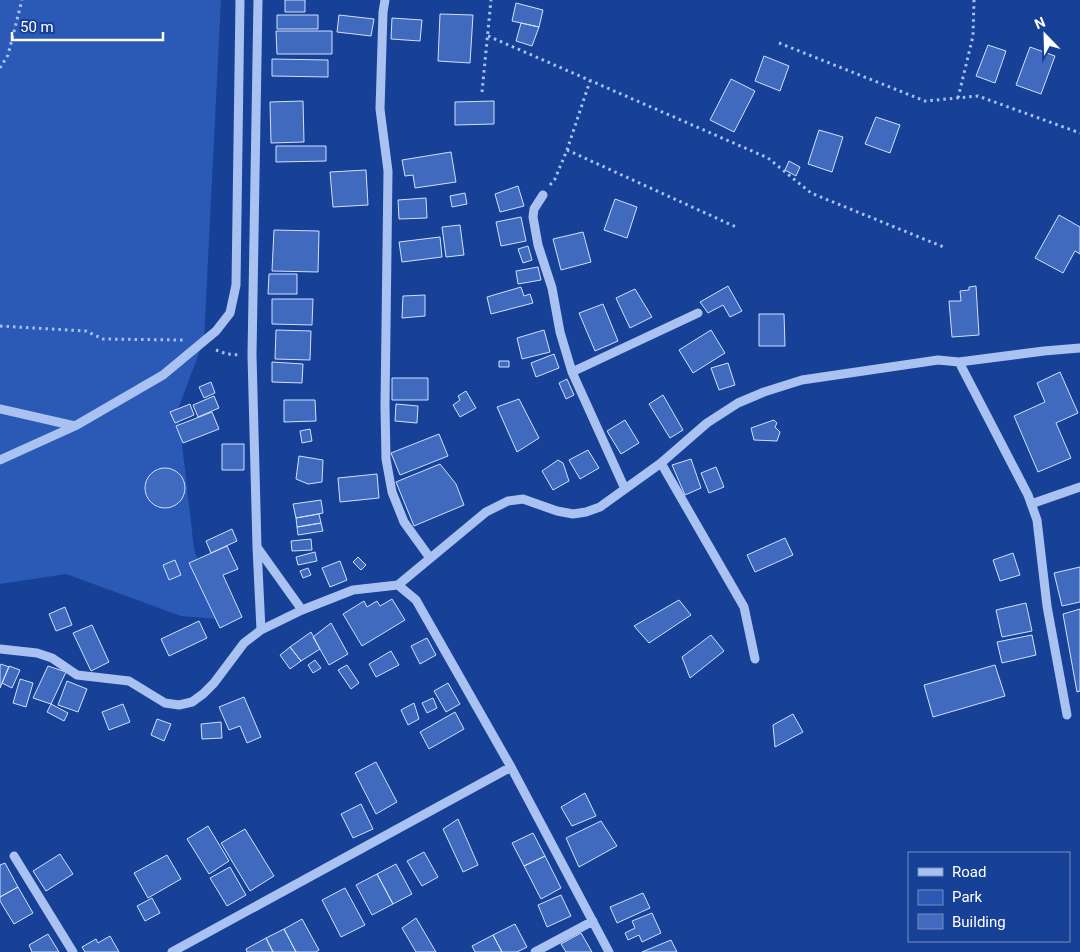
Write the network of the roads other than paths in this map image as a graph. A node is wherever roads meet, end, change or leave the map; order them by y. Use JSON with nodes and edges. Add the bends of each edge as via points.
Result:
{"nodes":[{"id":1,"x":240,"y":0,"type":"edge"},
{"id":2,"x":258,"y":0,"type":"edge"},
{"id":3,"x":384,"y":0,"type":"edge"},
{"id":4,"x":542,"y":195,"type":"road end"},
{"id":5,"x":698,"y":313,"type":"dead end"},
{"id":6,"x":1080,"y":348,"type":"edge"},
{"id":7,"x":959,"y":362,"type":"junction"},
{"id":8,"x":572,"y":372,"type":"junction"},
{"id":9,"x":0,"y":409,"type":"edge"},
{"id":10,"x":75,"y":426,"type":"junction"},
{"id":11,"x":0,"y":460,"type":"edge"},
{"id":12,"x":661,"y":463,"type":"junction"},
{"id":13,"x":1080,"y":487,"type":"edge"},
{"id":14,"x":625,"y":489,"type":"junction"},
{"id":15,"x":1031,"y":504,"type":"junction"},
{"id":16,"x":257,"y":547,"type":"junction"},
{"id":17,"x":430,"y":558,"type":"junction"},
{"id":18,"x":398,"y":585,"type":"junction"},
{"id":19,"x":302,"y":610,"type":"junction"},
{"id":20,"x":261,"y":630,"type":"junction"},
{"id":21,"x":0,"y":650,"type":"edge"},
{"id":22,"x":754,"y":659,"type":"dead end"},
{"id":23,"x":1067,"y":715,"type":"dead end"},
{"id":24,"x":511,"y":767,"type":"junction"},
{"id":25,"x":14,"y":856,"type":"dead end"},
{"id":26,"x":593,"y":921,"type":"junction"},
{"id":27,"x":73,"y":952,"type":"edge"},
{"id":28,"x":172,"y":952,"type":"edge"},
{"id":29,"x":535,"y":952,"type":"edge"},
{"id":30,"x":609,"y":952,"type":"edge"}],
"edges":[{"from":1,"to":10,"type":"street","via":[[236,285],[230,313],[216,331],[163,375]]},
{"from":2,"to":16,"type":"street","via":[[252,355]]},
{"from":3,"to":17,"type":"street","via":[[380,109],[388,171],[386,459],[392,492],[404,522]]},
{"from":4,"to":8,"type":"street","via":[[533,217]]},
{"from":5,"to":8,"type":"street"},
{"from":6,"to":7,"type":"street"},
{"from":7,"to":12,"type":"street","via":[[938,360],[802,380],[764,392],[738,403],[707,423]]},
{"from":7,"to":15,"type":"street"},
{"from":8,"to":14,"type":"street"},
{"from":9,"to":10,"type":"street"},
{"from":10,"to":11,"type":"street"},
{"from":12,"to":14,"type":"street"},
{"from":12,"to":22,"type":"street","via":[[744,606]]},
{"from":13,"to":15,"type":"street"},
{"from":14,"to":17,"type":"street","via":[[600,507],[573,514],[523,499],[508,501],[486,512]]},
{"from":15,"to":23,"type":"street"},
{"from":16,"to":19,"type":"street"},
{"from":16,"to":20,"type":"street"},
{"from":17,"to":18,"type":"street"},
{"from":18,"to":19,"type":"street","via":[[353,590]]},
{"from":18,"to":24,"type":"street","via":[[416,600]]},
{"from":19,"to":20,"type":"street"},
{"from":20,"to":21,"type":"street","via":[[244,643],[203,694],[192,702],[179,705],[164,703],[129,681],[77,675],[52,658],[37,653]]},
{"from":24,"to":26,"type":"street"},
{"from":24,"to":28,"type":"street"},
{"from":25,"to":27,"type":"street"},
{"from":26,"to":29,"type":"street"},
{"from":26,"to":30,"type":"street"}]}
